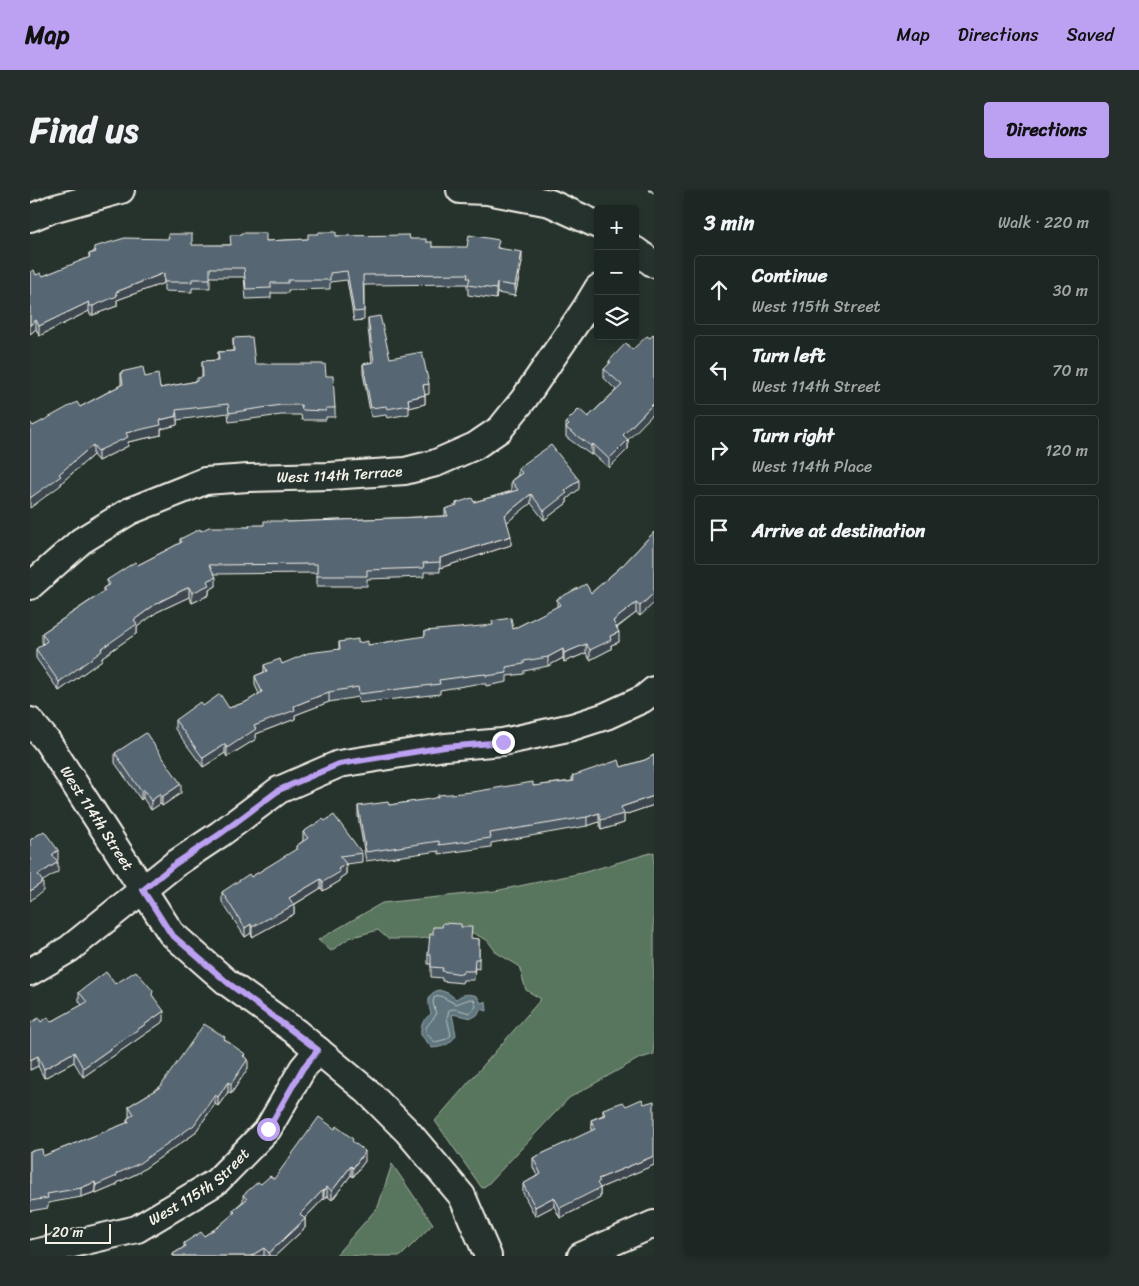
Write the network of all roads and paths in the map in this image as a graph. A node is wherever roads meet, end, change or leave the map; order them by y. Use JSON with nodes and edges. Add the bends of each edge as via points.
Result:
{"nodes":[{"id":1,"x":121,"y":190,"type":"edge"},
{"id":2,"x":460,"y":190,"type":"edge"},
{"id":3,"x":30,"y":218,"type":"edge"},
{"id":4,"x":594,"y":223,"type":"edge"},
{"id":5,"x":639,"y":253,"type":"edge"},
{"id":6,"x":654,"y":264,"type":"edge"},
{"id":7,"x":594,"y":295,"type":"edge"},
{"id":8,"x":30,"y":586,"type":"edge"},
{"id":9,"x":654,"y":690,"type":"edge"},
{"id":10,"x":30,"y":720,"type":"edge"},
{"id":11,"x":134,"y":896,"type":"junction"},
{"id":12,"x":30,"y":972,"type":"edge"},
{"id":13,"x":318,"y":1050,"type":"junction"},
{"id":14,"x":654,"y":1224,"type":"edge"},
{"id":15,"x":30,"y":1254,"type":"edge"},
{"id":16,"x":488,"y":1256,"type":"edge"},
{"id":17,"x":581,"y":1256,"type":"edge"}],
"edges":[{"from":1,"to":3,"type":"street"},
{"from":2,"to":4,"type":"street","via":[[488,191],[550,203]]},
{"from":5,"to":6,"type":"street"},
{"from":7,"to":8,"type":"street","name":"West 114th Terrace","via":[[524,399],[500,429],[475,446],[436,463],[405,471],[205,481],[130,511],[81,541]]},
{"from":9,"to":11,"type":"street","via":[[643,699],[606,716],[564,729],[503,742],[445,747],[339,764],[279,790]]},
{"from":10,"to":11,"type":"street","name":"West 114th Street","via":[[47,741]]},
{"from":11,"to":12,"type":"street","via":[[69,949]]},
{"from":11,"to":13,"type":"street","name":"West 114th Street","via":[[171,934],[228,983]]},
{"from":13,"to":15,"type":"street","name":"West 115th Street","via":[[303,1068],[268,1129],[216,1182],[137,1229]]},
{"from":13,"to":16,"type":"street","name":"West 114th Street","via":[[368,1091],[462,1196]]},
{"from":14,"to":17,"type":"street"}]}
